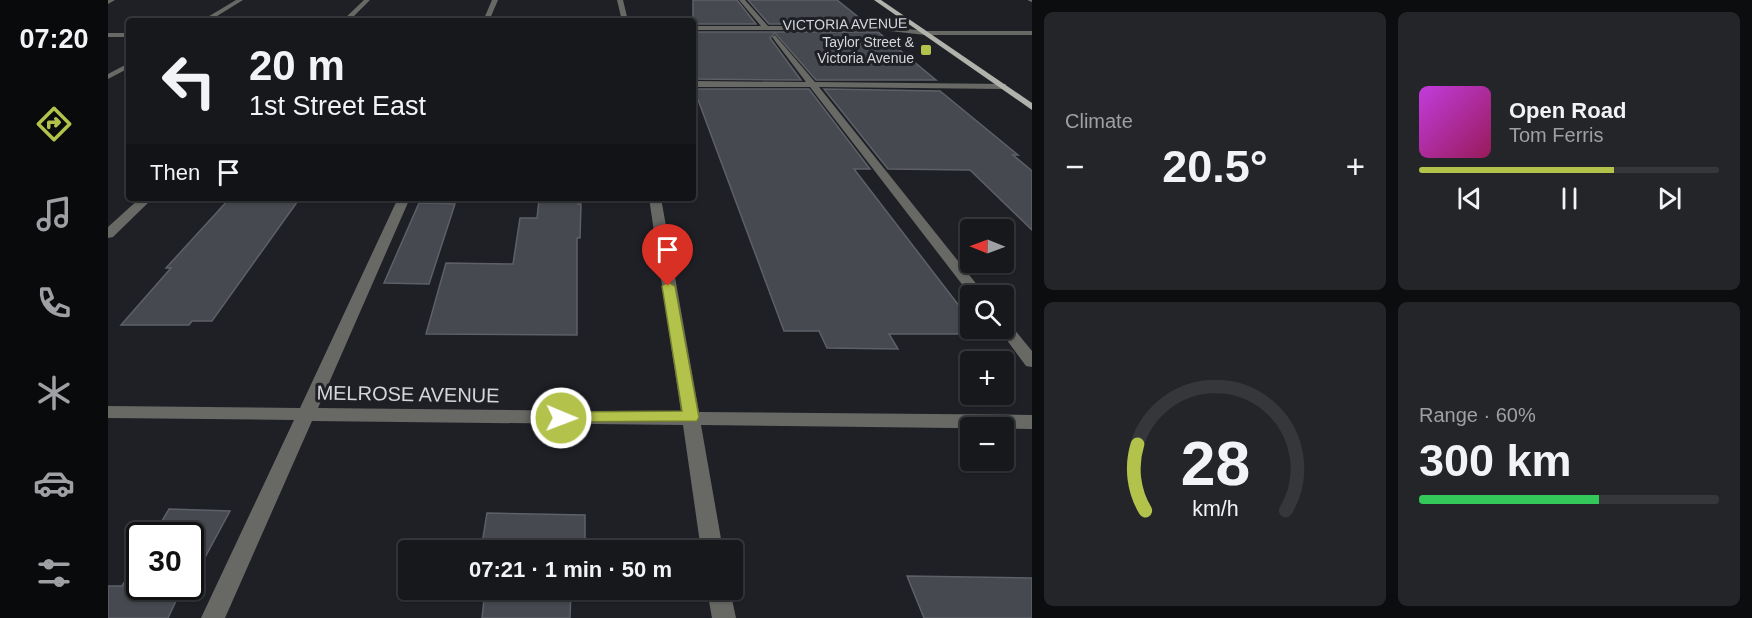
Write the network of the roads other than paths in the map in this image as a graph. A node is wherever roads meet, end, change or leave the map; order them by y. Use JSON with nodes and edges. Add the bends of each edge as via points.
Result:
{"nodes":[{"id":1,"x":112,"y":0,"type":"edge"},
{"id":2,"x":240,"y":0,"type":"edge"},
{"id":3,"x":367,"y":0,"type":"edge"},
{"id":4,"x":495,"y":0,"type":"edge"},
{"id":5,"x":620,"y":0,"type":"edge"},
{"id":6,"x":742,"y":0,"type":"edge"},
{"id":7,"x":878,"y":0,"type":"edge"},
{"id":8,"x":108,"y":2,"type":"edge"},
{"id":9,"x":209,"y":18,"type":"edge"},
{"id":10,"x":348,"y":18,"type":"edge"},
{"id":11,"x":487,"y":18,"type":"edge"},
{"id":12,"x":625,"y":18,"type":"edge"},
{"id":13,"x":696,"y":28,"type":"edge"},
{"id":14,"x":766,"y":28,"type":"junction"},
{"id":15,"x":925,"y":33,"type":"junction"},
{"id":16,"x":1032,"y":33,"type":"edge"},
{"id":17,"x":108,"y":34,"type":"edge"},
{"id":18,"x":126,"y":35,"type":"edge"},
{"id":19,"x":696,"y":37,"type":"edge"},
{"id":20,"x":716,"y":37,"type":"dead end"},
{"id":21,"x":763,"y":37,"type":"dead end"},
{"id":22,"x":775,"y":37,"type":"junction"},
{"id":23,"x":786,"y":37,"type":"dead end"},
{"id":24,"x":887,"y":38,"type":"dead end"},
{"id":25,"x":126,"y":67,"type":"edge"},
{"id":26,"x":108,"y":79,"type":"edge"},
{"id":27,"x":118,"y":80,"type":"dead end"},
{"id":28,"x":696,"y":84,"type":"edge"},
{"id":29,"x":811,"y":85,"type":"junction"},
{"id":30,"x":1003,"y":86,"type":"junction"},
{"id":31,"x":1032,"y":107,"type":"edge"},
{"id":32,"x":144,"y":201,"type":"edge"},
{"id":33,"x":403,"y":201,"type":"edge"},
{"id":34,"x":655,"y":201,"type":"edge"},
{"id":35,"x":108,"y":234,"type":"edge"},
{"id":36,"x":970,"y":285,"type":"edge"},
{"id":37,"x":1014,"y":339,"type":"edge"},
{"id":38,"x":1032,"y":362,"type":"edge"},
{"id":39,"x":108,"y":412,"type":"edge"},
{"id":40,"x":306,"y":415,"type":"junction"},
{"id":41,"x":691,"y":417,"type":"junction"},
{"id":42,"x":1032,"y":422,"type":"edge"},
{"id":43,"x":710,"y":540,"type":"edge"},
{"id":44,"x":721,"y":600,"type":"edge"},
{"id":45,"x":213,"y":618,"type":"edge"},
{"id":46,"x":724,"y":618,"type":"edge"}],
"edges":[{"from":1,"to":8,"type":"street"},
{"from":2,"to":9,"type":"street"},
{"from":3,"to":10,"type":"street"},
{"from":4,"to":11,"type":"street"},
{"from":5,"to":12,"type":"street"},
{"from":6,"to":14,"type":"street"},
{"from":7,"to":15,"type":"main road"},
{"from":13,"to":14,"type":"street","name":"VICTORIA AVENUE"},
{"from":14,"to":15,"type":"street","name":"VICTORIA AVENUE","via":[[881,28]]},
{"from":15,"to":16,"type":"street","name":"VICTORIA AVENUE"},
{"from":15,"to":24,"type":"street","name":"VICTORIA AVENUE"},
{"from":15,"to":30,"type":"main road"},
{"from":17,"to":18,"type":"street"},
{"from":19,"to":20,"type":"street"},
{"from":21,"to":22,"type":"street","name":"VICTORIA AVENUE"},
{"from":22,"to":23,"type":"street","name":"VICTORIA AVENUE"},
{"from":22,"to":29,"type":"street"},
{"from":25,"to":26,"type":"street"},
{"from":26,"to":27,"type":"street"},
{"from":28,"to":29,"type":"street"},
{"from":29,"to":30,"type":"street"},
{"from":29,"to":36,"type":"street"},
{"from":30,"to":31,"type":"main road"},
{"from":32,"to":35,"type":"street"},
{"from":33,"to":40,"type":"street"},
{"from":34,"to":41,"type":"street"},
{"from":37,"to":38,"type":"street"},
{"from":39,"to":40,"type":"street","name":"MELROSE AVENUE"},
{"from":40,"to":41,"type":"street","name":"MELROSE AVENUE"},
{"from":40,"to":45,"type":"street"},
{"from":41,"to":42,"type":"street","name":"MELROSE AVENUE"},
{"from":41,"to":43,"type":"street"},
{"from":44,"to":46,"type":"street"}]}
